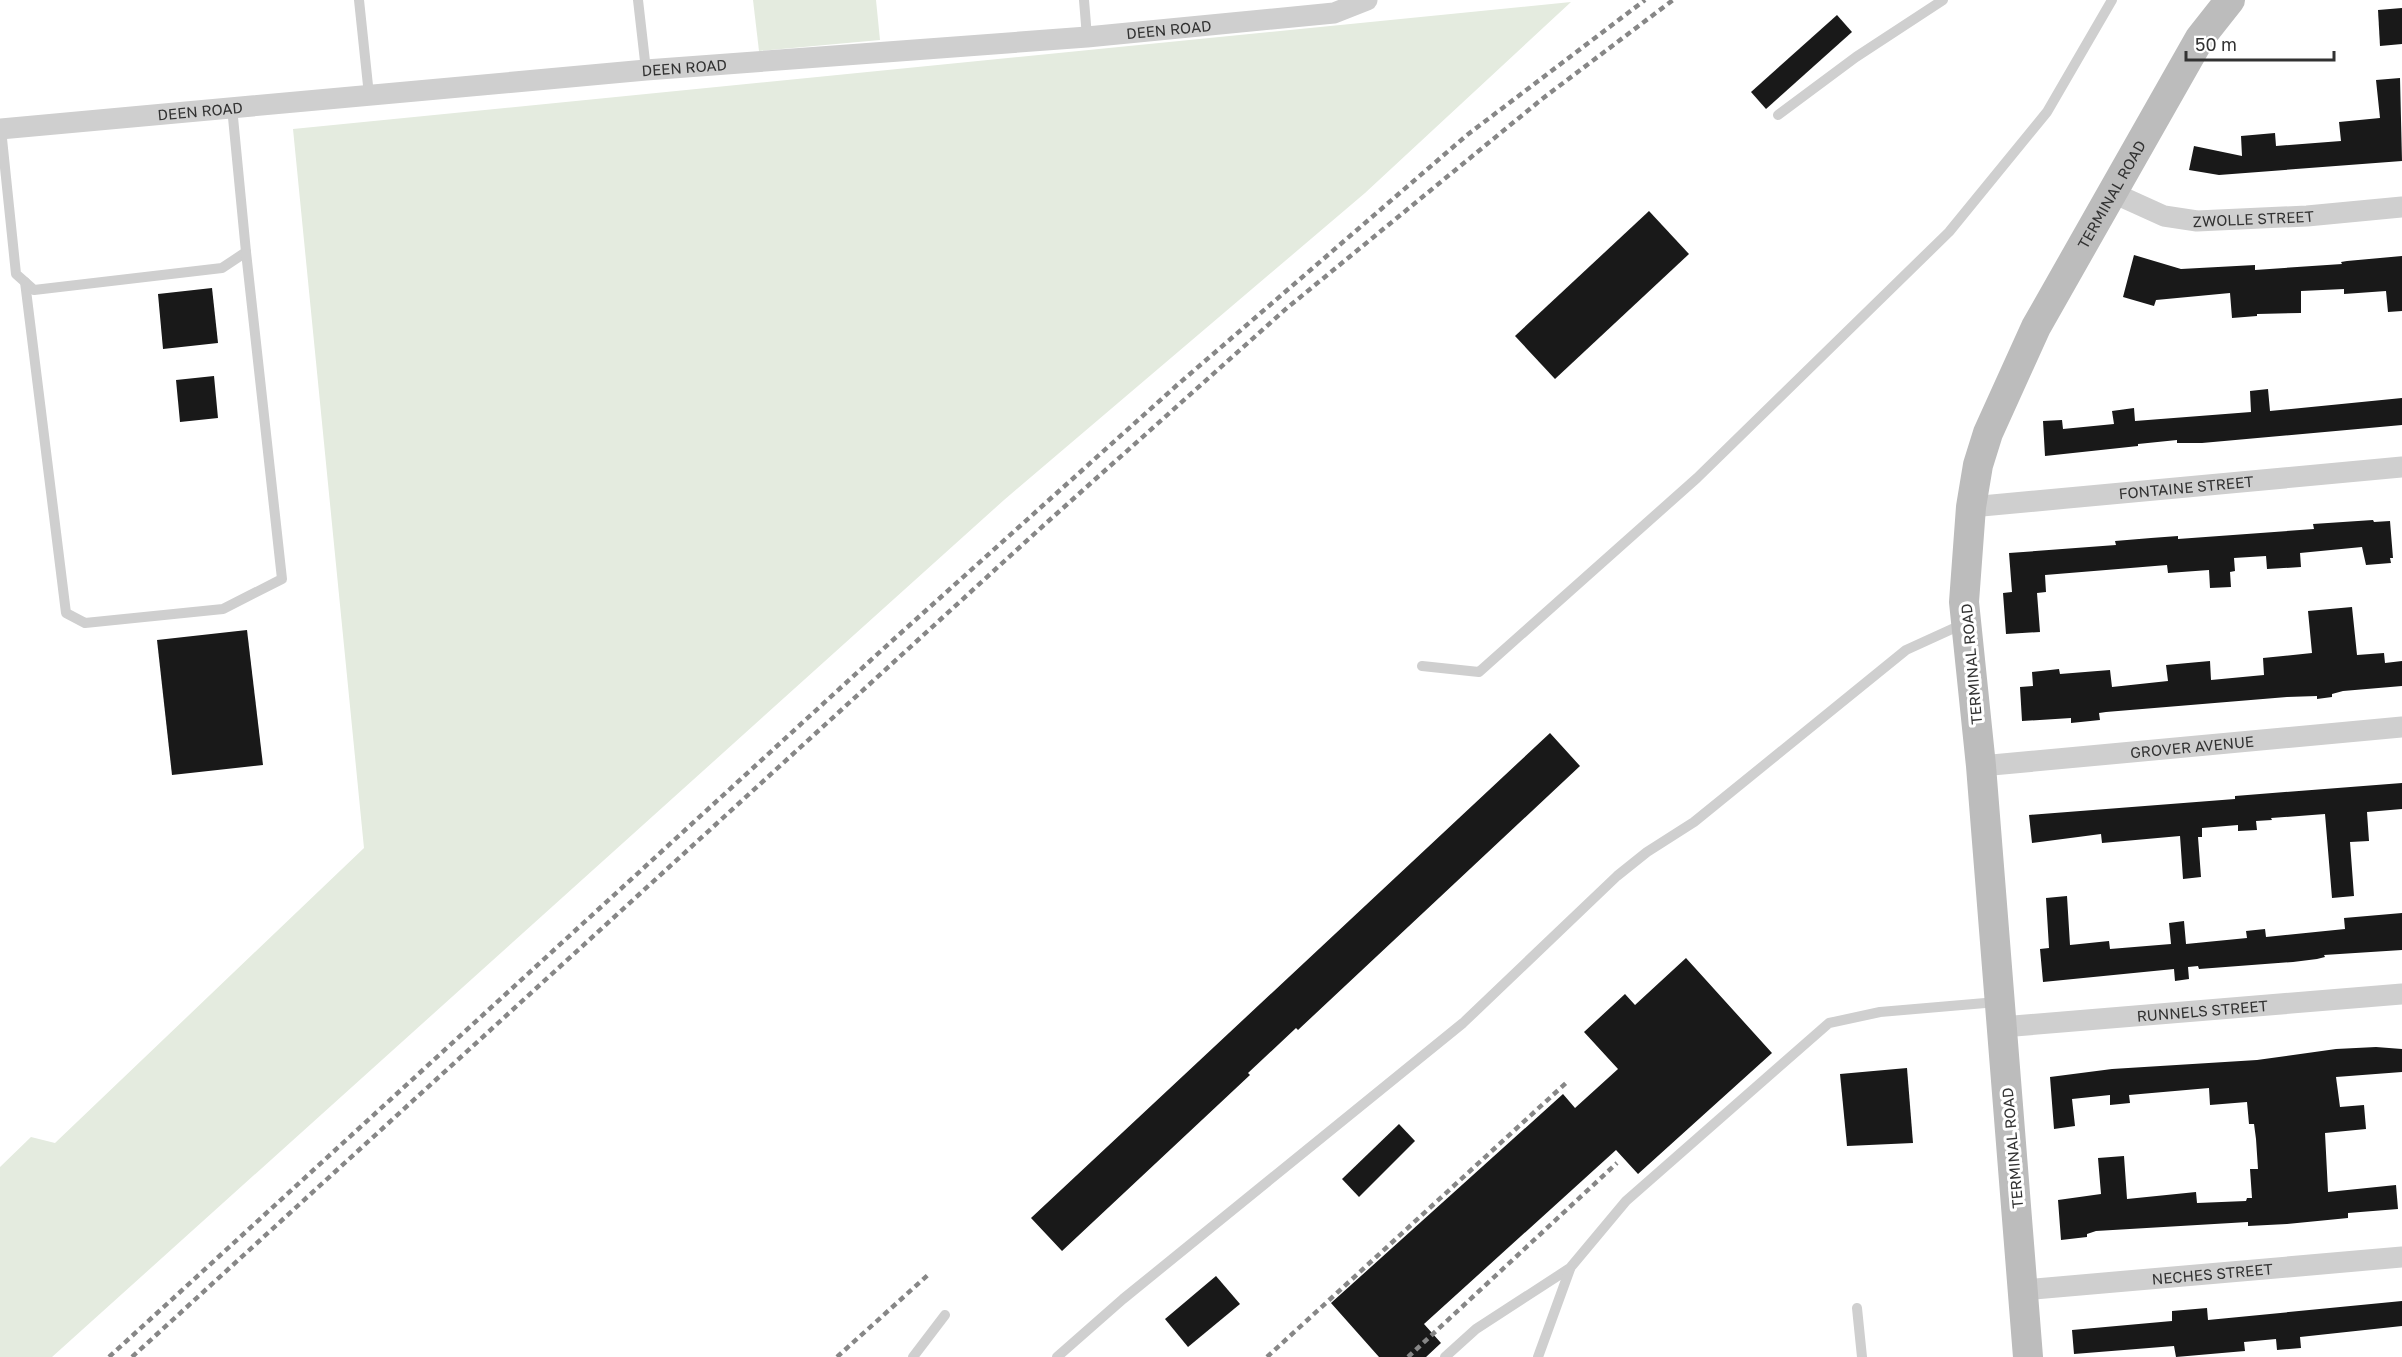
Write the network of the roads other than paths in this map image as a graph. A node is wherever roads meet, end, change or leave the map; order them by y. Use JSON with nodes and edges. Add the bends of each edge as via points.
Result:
{"nodes":[{"id":1,"x":359,"y":0,"type":"edge"},
{"id":2,"x":638,"y":0,"type":"edge"},
{"id":3,"x":1084,"y":0,"type":"edge"},
{"id":4,"x":1367,"y":0,"type":"edge"},
{"id":5,"x":1943,"y":0,"type":"edge"},
{"id":6,"x":2112,"y":0,"type":"edge"},
{"id":7,"x":2230,"y":0,"type":"edge"},
{"id":8,"x":1087,"y":38,"type":"junction"},
{"id":9,"x":646,"y":70,"type":"junction"},
{"id":10,"x":369,"y":94,"type":"junction"},
{"id":11,"x":232,"y":107,"type":"junction"},
{"id":12,"x":1778,"y":115,"type":"dead end"},
{"id":13,"x":0,"y":129,"type":"edge"},
{"id":14,"x":2111,"y":192,"type":"junction"},
{"id":15,"x":2402,"y":207,"type":"edge"},
{"id":16,"x":246,"y":252,"type":"junction"},
{"id":17,"x":25,"y":282,"type":"junction"},
{"id":18,"x":2402,"y":467,"type":"edge"},
{"id":19,"x":1971,"y":507,"type":"junction"},
{"id":20,"x":1966,"y":623,"type":"junction"},
{"id":21,"x":1422,"y":666,"type":"dead end"},
{"id":22,"x":2402,"y":727,"type":"edge"},
{"id":23,"x":1981,"y":766,"type":"junction"},
{"id":24,"x":2402,"y":994,"type":"edge"},
{"id":25,"x":2001,"y":1015,"type":"junction"},
{"id":26,"x":2402,"y":1257,"type":"edge"},
{"id":27,"x":1570,"y":1268,"type":"junction"},
{"id":28,"x":2023,"y":1290,"type":"junction"},
{"id":29,"x":1857,"y":1308,"type":"dead end"},
{"id":30,"x":945,"y":1315,"type":"dead end"},
{"id":31,"x":913,"y":1357,"type":"edge"},
{"id":32,"x":1057,"y":1357,"type":"edge"},
{"id":33,"x":1445,"y":1357,"type":"edge"},
{"id":34,"x":1538,"y":1357,"type":"edge"},
{"id":35,"x":1862,"y":1357,"type":"edge"},
{"id":36,"x":2028,"y":1357,"type":"edge"}],
"edges":[{"from":1,"to":10,"type":"lane"},
{"from":2,"to":9,"type":"lane"},
{"from":3,"to":8,"type":"lane"},
{"from":4,"to":8,"type":"street","name":"DEEN ROAD","via":[[1334,13]]},
{"from":5,"to":12,"type":"lane"},
{"from":6,"to":21,"type":"lane","via":[[2047,112],[1949,232],[1697,478],[1479,672]]},
{"from":7,"to":14,"type":"main road","name":"TERMINAL ROAD","via":[[2200,38]]},
{"from":8,"to":9,"type":"street","name":"DEEN ROAD"},
{"from":9,"to":10,"type":"street","name":"DEEN ROAD"},
{"from":10,"to":11,"type":"street","name":"DEEN ROAD"},
{"from":11,"to":13,"type":"street","name":"DEEN ROAD"},
{"from":11,"to":16,"type":"lane"},
{"from":13,"to":17,"type":"lane","via":[[16,274]]},
{"from":14,"to":15,"type":"street","name":"ZWOLLE STREET","via":[[2164,216],[2197,221]]},
{"from":14,"to":19,"type":"main road","name":"TERMINAL ROAD","via":[[2036,327],[1998,406],[1978,465]]},
{"from":16,"to":17,"type":"lane","via":[[222,268],[34,290]]},
{"from":16,"to":17,"type":"lane","via":[[282,579],[223,609],[85,623],[66,613]]},
{"from":18,"to":19,"type":"street","name":"FONTAINE STREET"},
{"from":19,"to":20,"type":"main road","name":"TERMINAL ROAD"},
{"from":20,"to":23,"type":"main road","name":"TERMINAL ROAD"},
{"from":20,"to":32,"type":"lane","via":[[1906,650],[1694,822],[1617,876],[1463,1023]]},
{"from":22,"to":23,"type":"street","name":"GROVER AVENUE"},
{"from":23,"to":25,"type":"main road","name":"TERMINAL ROAD"},
{"from":24,"to":25,"type":"street","name":"RUNNELS STREET"},
{"from":25,"to":27,"type":"lane","via":[[1880,1012],[1828,1023],[1626,1201]]},
{"from":25,"to":28,"type":"main road","name":"TERMINAL ROAD"},
{"from":26,"to":28,"type":"street","name":"NECHES STREET"},
{"from":27,"to":33,"type":"lane","via":[[1476,1329]]},
{"from":27,"to":34,"type":"lane"},
{"from":28,"to":36,"type":"main road","name":"TERMINAL ROAD"},
{"from":29,"to":35,"type":"lane"},
{"from":30,"to":31,"type":"lane"}]}
